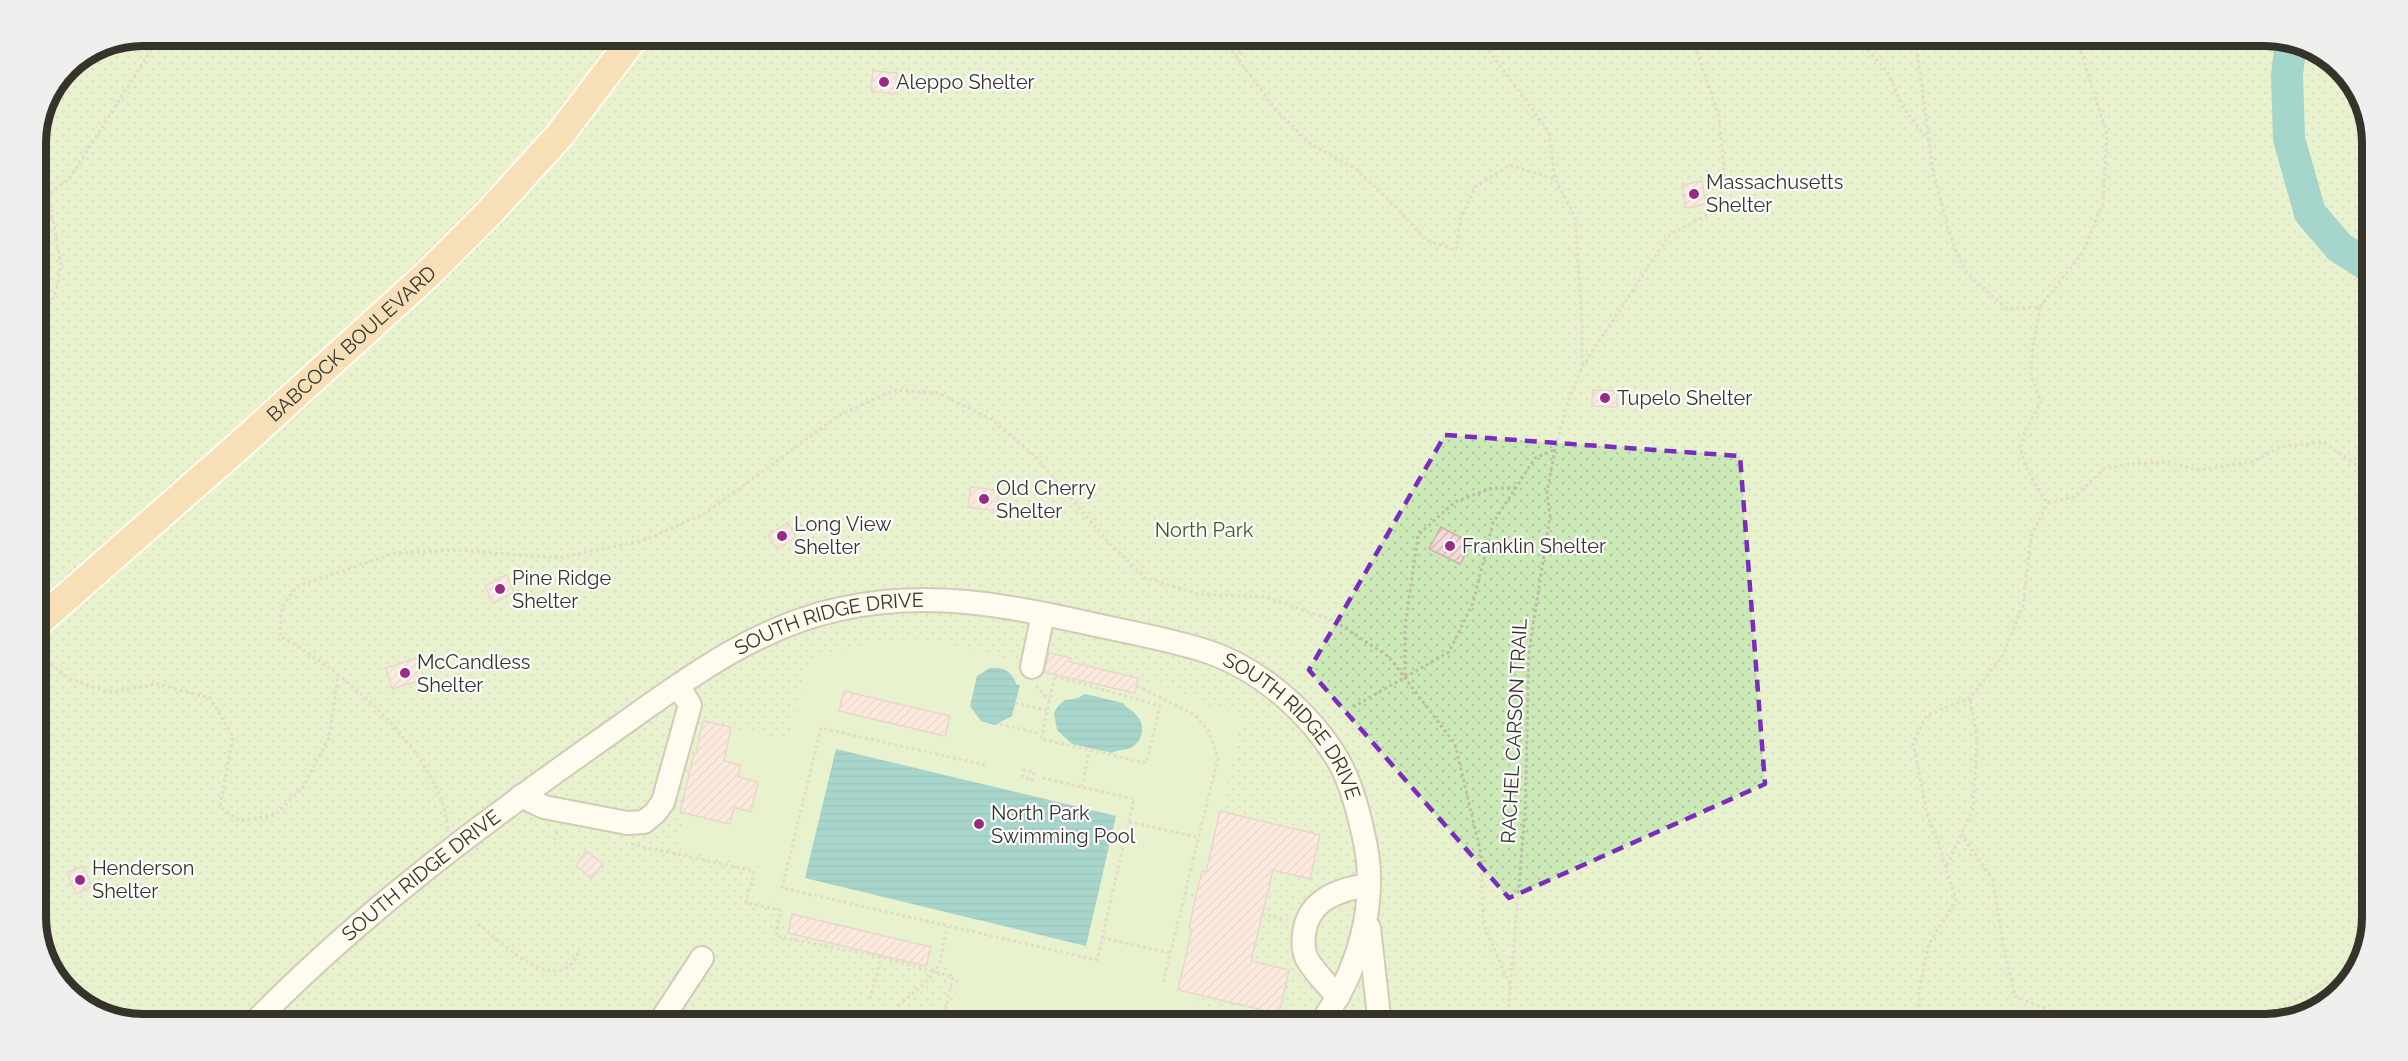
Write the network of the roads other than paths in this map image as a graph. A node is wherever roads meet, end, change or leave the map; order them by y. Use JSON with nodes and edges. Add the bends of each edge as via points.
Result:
{"nodes":[{"id":1,"x":627,"y":46,"type":"edge"},
{"id":2,"x":47,"y":614,"type":"edge"},
{"id":3,"x":1043,"y":614,"type":"junction"},
{"id":4,"x":1032,"y":667,"type":"dead end"},
{"id":5,"x":678,"y":686,"type":"junction"},
{"id":6,"x":521,"y":796,"type":"junction"},
{"id":7,"x":1369,"y":885,"type":"junction"},
{"id":8,"x":1367,"y":909,"type":"junction"},
{"id":9,"x":702,"y":958,"type":"dead end"},
{"id":10,"x":1338,"y":997,"type":"junction"},
{"id":11,"x":266,"y":1014,"type":"edge"},
{"id":12,"x":665,"y":1014,"type":"edge"},
{"id":13,"x":1326,"y":1014,"type":"edge"},
{"id":14,"x":1379,"y":1014,"type":"edge"}],
"edges":[{"from":1,"to":2,"type":"main road","name":"BABCOCK BOULEVARD","via":[[558,136],[428,274]]},
{"from":3,"to":4,"type":"street"},
{"from":3,"to":5,"type":"street","name":"SOUTH RIDGE DRIVE","via":[[986,603],[919,599],[838,609],[774,630]]},
{"from":3,"to":7,"type":"street","name":"SOUTH RIDGE DRIVE","via":[[1209,652],[1242,667],[1289,702],[1318,732],[1339,762],[1360,817],[1369,859]]},
{"from":5,"to":6,"type":"street","name":"SOUTH RIDGE DRIVE"},
{"from":5,"to":6,"type":"street","via":[[690,705],[663,802],[644,822],[627,823],[544,807]]},
{"from":6,"to":11,"type":"street","name":"SOUTH RIDGE DRIVE","via":[[437,858],[349,931]]},
{"from":7,"to":8,"type":"street","name":"SOUTH RIDGE DRIVE"},
{"from":7,"to":10,"type":"street","via":[[1349,888],[1324,899],[1305,924],[1303,940],[1308,960]]},
{"from":8,"to":10,"type":"street","name":"SOUTH RIDGE DRIVE","via":[[1362,938]]},
{"from":8,"to":14,"type":"street","name":"SOUTH RIDGE DRIVE"},
{"from":9,"to":12,"type":"street"},
{"from":10,"to":13,"type":"street","name":"SOUTH RIDGE DRIVE"}]}
